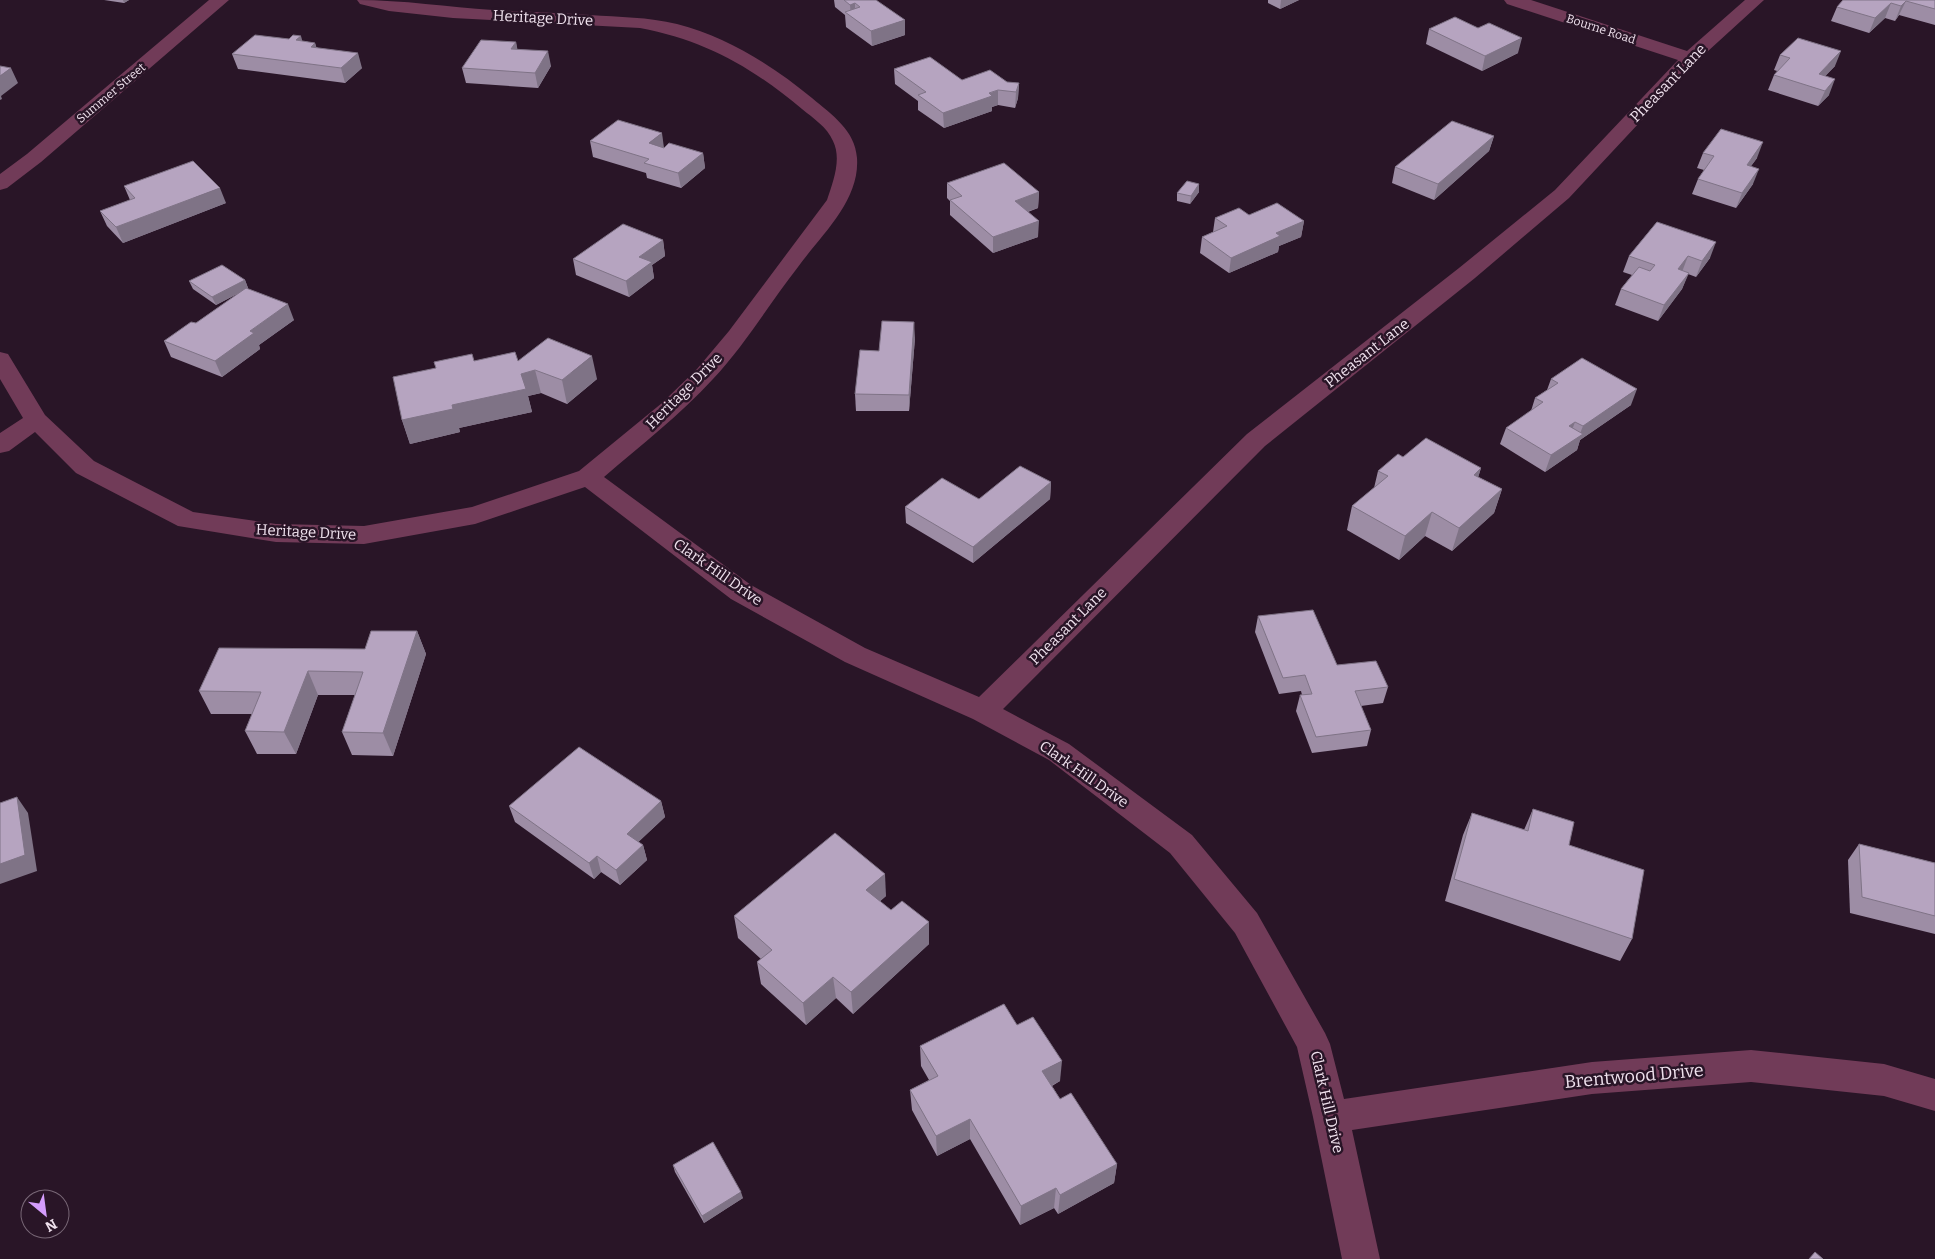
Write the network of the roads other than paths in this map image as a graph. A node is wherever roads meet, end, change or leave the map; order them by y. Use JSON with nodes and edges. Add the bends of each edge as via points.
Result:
{"nodes":[{"id":1,"x":220,"y":0,"type":"edge"},
{"id":2,"x":366,"y":0,"type":"edge"},
{"id":3,"x":1513,"y":0,"type":"edge"},
{"id":4,"x":1755,"y":0,"type":"edge"},
{"id":5,"x":1690,"y":58,"type":"junction"},
{"id":6,"x":0,"y":184,"type":"edge"},
{"id":7,"x":0,"y":359,"type":"edge"},
{"id":8,"x":36,"y":420,"type":"junction"},
{"id":9,"x":0,"y":445,"type":"edge"},
{"id":10,"x":588,"y":477,"type":"junction"},
{"id":11,"x":983,"y":711,"type":"junction"},
{"id":12,"x":1935,"y":1096,"type":"edge"},
{"id":13,"x":1331,"y":1117,"type":"junction"},
{"id":14,"x":1361,"y":1259,"type":"edge"}],
"edges":[{"from":1,"to":6,"type":"street","name":"Summer Street"},
{"from":2,"to":10,"type":"street","name":"Heritage Drive","via":[[420,10],[603,20],[674,29],[720,46],[761,68],[816,109],[833,125],[844,142],[847,160],[837,200],[737,336],[670,408]]},
{"from":3,"to":5,"type":"street","name":"Bourne Road"},
{"from":4,"to":5,"type":"street","name":"Pheasant Lane"},
{"from":5,"to":11,"type":"street","name":"Pheasant Lane","via":[[1562,194],[1256,440]]},
{"from":7,"to":8,"type":"street","name":"Heritage Drive"},
{"from":8,"to":9,"type":"street"},
{"from":8,"to":10,"type":"street","name":"Heritage Drive","via":[[85,467],[187,520],[276,533],[364,535],[476,515]]},
{"from":10,"to":11,"type":"street","name":"Clark Hill Drive","via":[[741,592],[855,655]]},
{"from":11,"to":13,"type":"street","name":"Clark Hill Drive","via":[[1059,752],[1181,844],[1246,923],[1313,1044]]},
{"from":12,"to":13,"type":"street","name":"Brentwood Drive","via":[[1884,1080],[1751,1066],[1592,1078]]},
{"from":13,"to":14,"type":"street","name":"Clark Hill Drive"}]}
